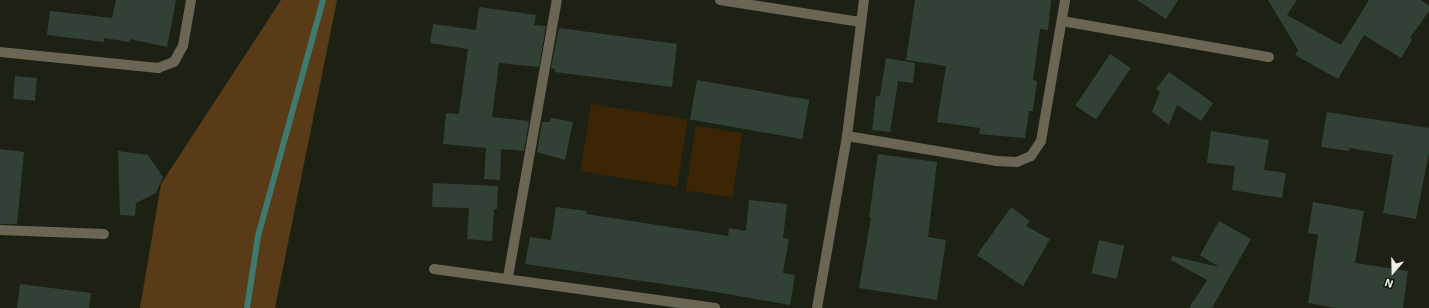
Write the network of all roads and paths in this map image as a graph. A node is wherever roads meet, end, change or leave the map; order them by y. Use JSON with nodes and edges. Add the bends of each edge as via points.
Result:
{"nodes":[{"id":1,"x":190,"y":0,"type":"edge"},
{"id":2,"x":558,"y":0,"type":"edge"},
{"id":3,"x":720,"y":0,"type":"edge"},
{"id":4,"x":864,"y":0,"type":"edge"},
{"id":5,"x":1065,"y":0,"type":"edge"},
{"id":6,"x":1062,"y":21,"type":"junction"},
{"id":7,"x":861,"y":22,"type":"junction"},
{"id":8,"x":0,"y":52,"type":"edge"},
{"id":9,"x":1268,"y":57,"type":"dead end"},
{"id":10,"x":847,"y":136,"type":"junction"},
{"id":11,"x":0,"y":230,"type":"edge"},
{"id":12,"x":104,"y":234,"type":"dead end"},
{"id":13,"x":434,"y":269,"type":"dead end"},
{"id":14,"x":508,"y":277,"type":"junction"},
{"id":15,"x":716,"y":308,"type":"edge"},
{"id":16,"x":817,"y":308,"type":"edge"}],
"edges":[{"from":1,"to":8,"type":"street","via":[[183,46],[174,62],[158,68]]},
{"from":2,"to":14,"type":"street"},
{"from":3,"to":7,"type":"street"},
{"from":4,"to":7,"type":"street"},
{"from":5,"to":6,"type":"street"},
{"from":6,"to":9,"type":"street"},
{"from":6,"to":10,"type":"street","via":[[1041,141],[1031,156],[1017,162],[996,161]]},
{"from":7,"to":10,"type":"street"},
{"from":10,"to":16,"type":"street"},
{"from":11,"to":12,"type":"street"},
{"from":13,"to":14,"type":"street"},
{"from":14,"to":15,"type":"street"}]}
